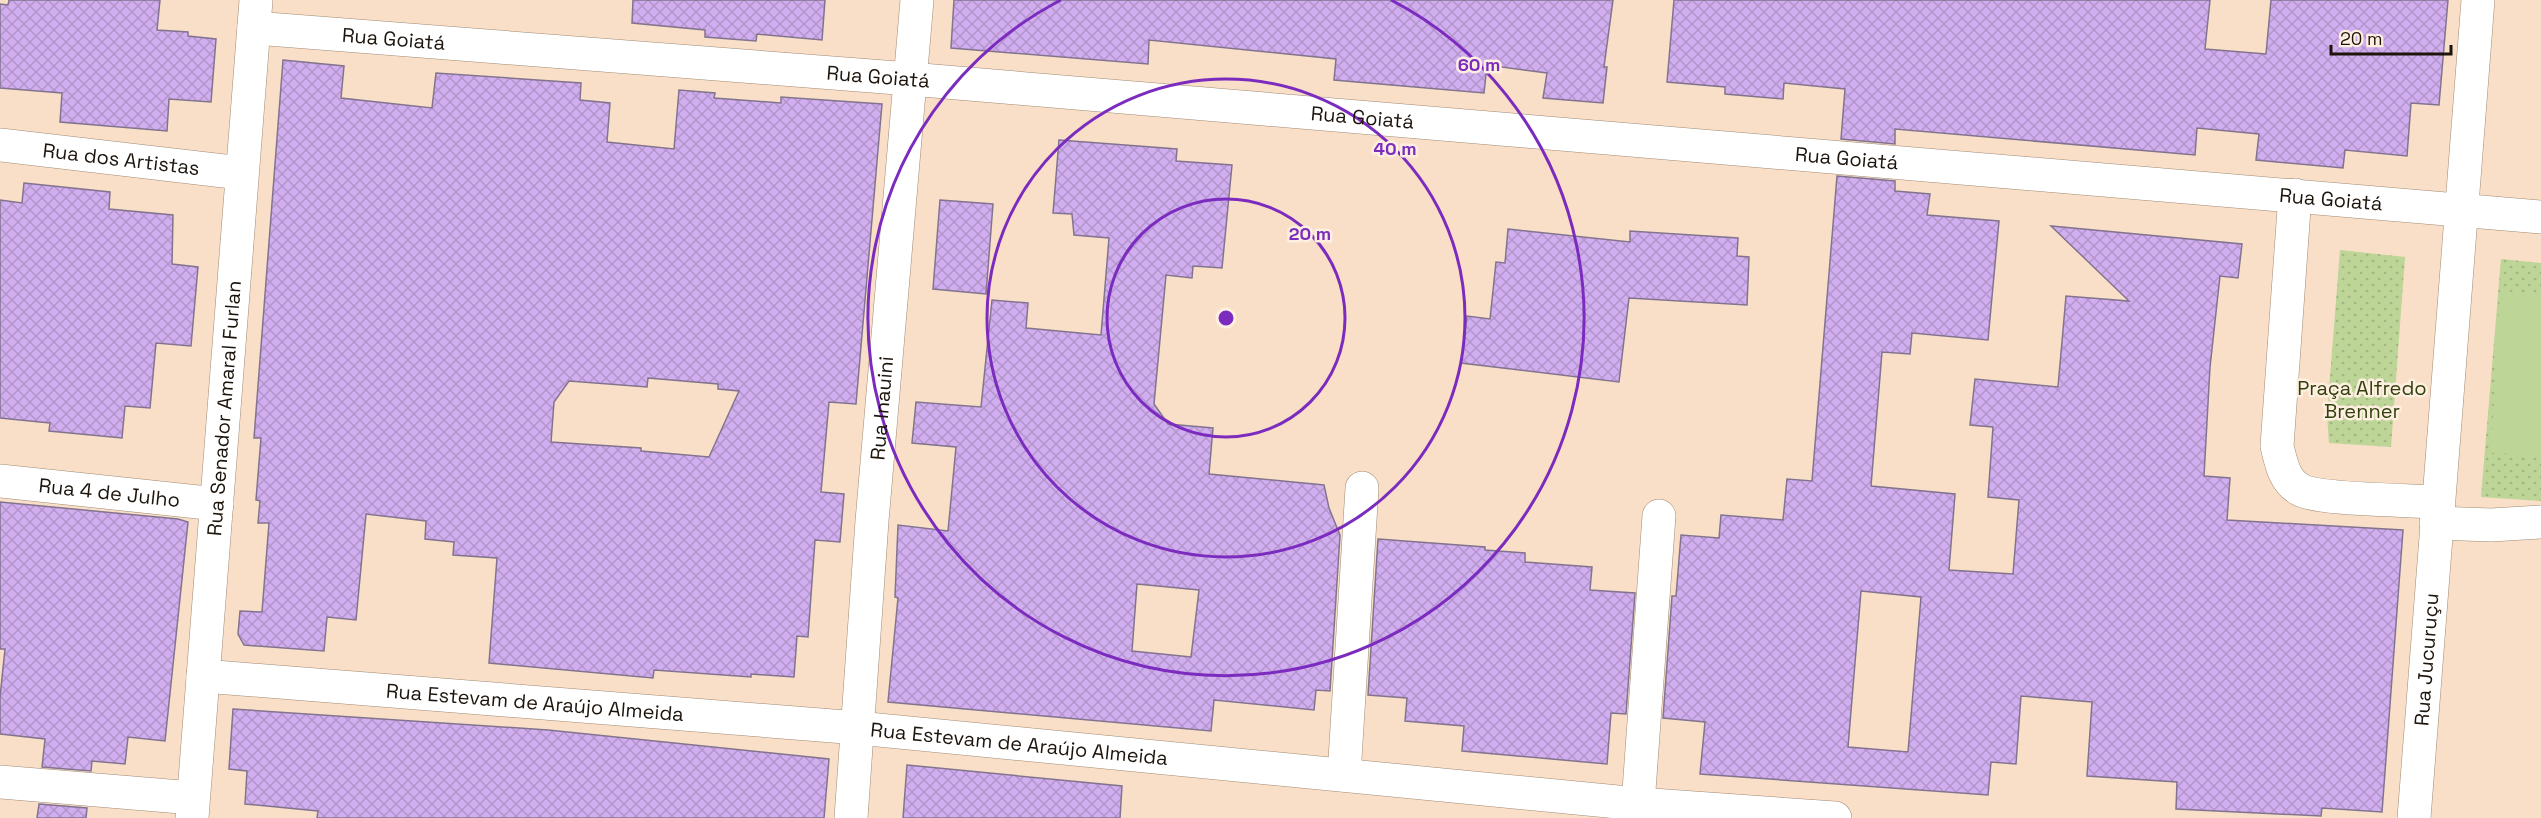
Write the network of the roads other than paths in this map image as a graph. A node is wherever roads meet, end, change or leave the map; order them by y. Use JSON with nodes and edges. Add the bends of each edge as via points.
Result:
{"nodes":[{"id":1,"x":917,"y":0,"type":"edge"},
{"id":2,"x":2478,"y":0,"type":"edge"},
{"id":3,"x":255,"y":14,"type":"edge"},
{"id":4,"x":910,"y":79,"type":"junction"},
{"id":5,"x":0,"y":145,"type":"edge"},
{"id":6,"x":241,"y":172,"type":"junction"},
{"id":7,"x":2295,"y":195,"type":"junction"},
{"id":8,"x":2460,"y":211,"type":"junction"},
{"id":9,"x":2541,"y":217,"type":"edge"},
{"id":10,"x":0,"y":481,"type":"edge"},
{"id":11,"x":1362,"y":488,"type":"dead end"},
{"id":12,"x":217,"y":504,"type":"junction"},
{"id":13,"x":2437,"y":512,"type":"junction"},
{"id":14,"x":1659,"y":516,"type":"dead end"},
{"id":15,"x":2541,"y":522,"type":"edge"},
{"id":16,"x":203,"y":676,"type":"junction"},
{"id":17,"x":858,"y":728,"type":"junction"},
{"id":18,"x":1344,"y":775,"type":"junction"},
{"id":19,"x":0,"y":782,"type":"edge"},
{"id":20,"x":1638,"y":804,"type":"junction"},
{"id":21,"x":193,"y":808,"type":"edge"},
{"id":22,"x":851,"y":818,"type":"edge"},
{"id":23,"x":1835,"y":818,"type":"edge"},
{"id":24,"x":2414,"y":818,"type":"edge"}],
"edges":[{"from":1,"to":4,"type":"street","name":"Rua Inauini"},
{"from":2,"to":8,"type":"street"},
{"from":3,"to":4,"type":"street","name":"Rua Goiatá"},
{"from":3,"to":6,"type":"street","name":"Rua Senador Amaral Furlan"},
{"from":4,"to":7,"type":"street","name":"Rua Goiatá"},
{"from":4,"to":17,"type":"street","name":"Rua Inauini"},
{"from":5,"to":6,"type":"street","name":"Rua dos Artistas"},
{"from":6,"to":12,"type":"street","name":"Rua Senador Amaral Furlan"},
{"from":7,"to":8,"type":"street","name":"Rua Goiatá"},
{"from":7,"to":13,"type":"street","via":[[2277,446],[2285,475],[2301,490]]},
{"from":8,"to":9,"type":"street","name":"Rua Goiatá"},
{"from":8,"to":13,"type":"street"},
{"from":10,"to":12,"type":"street","name":"Rua 4 de Julho"},
{"from":11,"to":18,"type":"street"},
{"from":12,"to":16,"type":"street","name":"Rua Senador Amaral Furlan"},
{"from":13,"to":15,"type":"street","via":[[2491,525]]},
{"from":13,"to":24,"type":"street","name":"Rua Jucuruçu"},
{"from":14,"to":20,"type":"street"},
{"from":16,"to":17,"type":"street","name":"Rua Estevam de Araújo Almeida"},
{"from":16,"to":21,"type":"street","name":"Rua Senador Amaral Furlan"},
{"from":17,"to":18,"type":"street","name":"Rua Estevam de Araújo Almeida"},
{"from":17,"to":22,"type":"street","name":"Rua Inauini"},
{"from":18,"to":20,"type":"street","name":"Rua Estevam de Araújo Almeida"},
{"from":19,"to":21,"type":"street"},
{"from":20,"to":23,"type":"street","name":"Rua Estevam de Araújo Almeida"}]}
